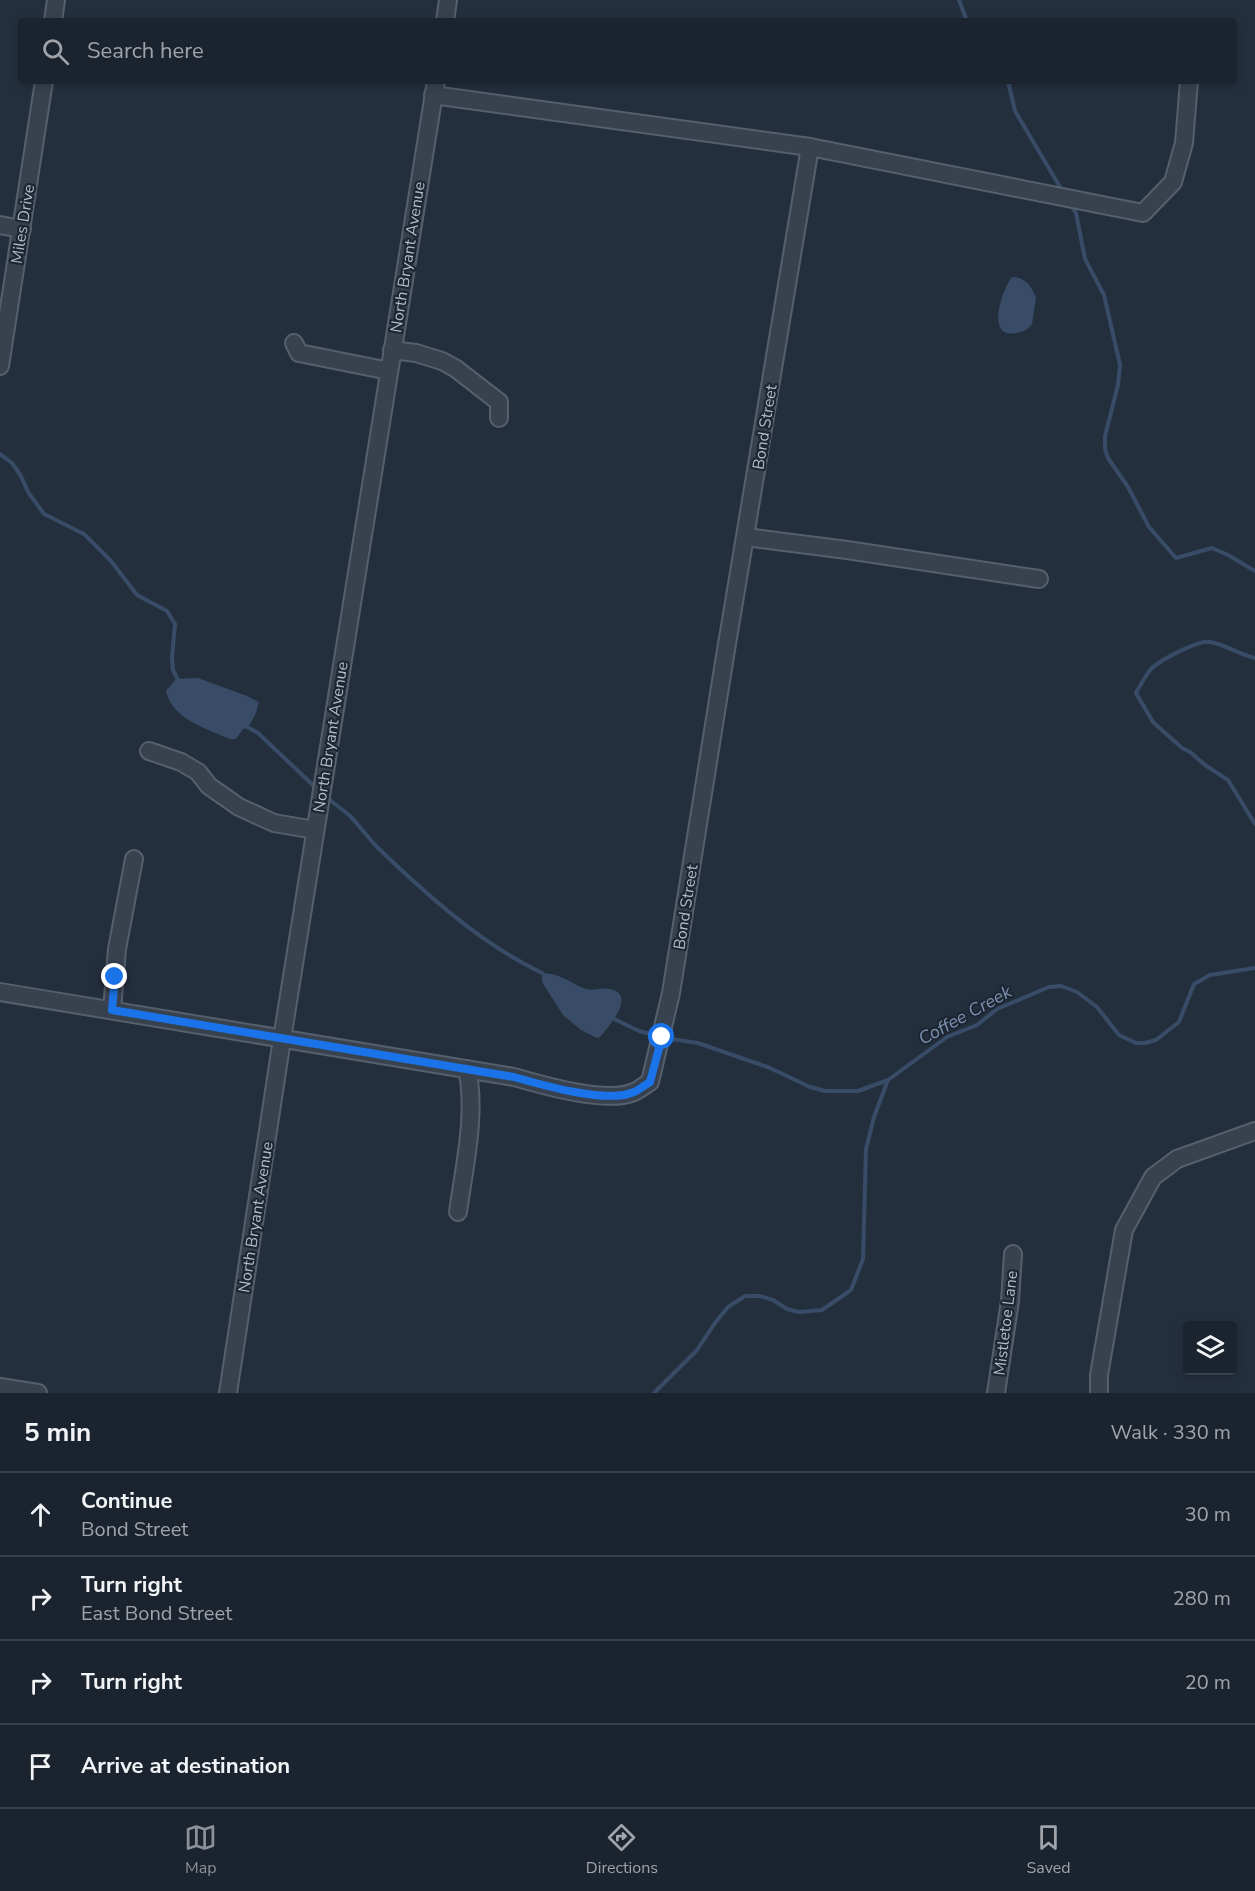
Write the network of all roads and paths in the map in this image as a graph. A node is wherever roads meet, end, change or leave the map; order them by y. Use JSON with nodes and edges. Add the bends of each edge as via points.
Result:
{"nodes":[{"id":1,"x":56,"y":0,"type":"edge"},
{"id":2,"x":448,"y":0,"type":"edge"},
{"id":3,"x":53,"y":18,"type":"edge"},
{"id":4,"x":445,"y":18,"type":"edge"},
{"id":5,"x":44,"y":84,"type":"edge"},
{"id":6,"x":1189,"y":84,"type":"edge"},
{"id":7,"x":435,"y":88,"type":"edge"},
{"id":8,"x":810,"y":147,"type":"junction"},
{"id":9,"x":0,"y":225,"type":"edge"},
{"id":10,"x":22,"y":229,"type":"junction"},
{"id":11,"x":294,"y":343,"type":"dead end"},
{"id":12,"x":392,"y":350,"type":"junction"},
{"id":13,"x":0,"y":366,"type":"edge"},
{"id":14,"x":389,"y":371,"type":"junction"},
{"id":15,"x":499,"y":418,"type":"dead end"},
{"id":16,"x":746,"y":537,"type":"junction"},
{"id":17,"x":1039,"y":579,"type":"dead end"},
{"id":18,"x":149,"y":751,"type":"dead end"},
{"id":19,"x":315,"y":830,"type":"junction"},
{"id":20,"x":134,"y":859,"type":"dead end"},
{"id":21,"x":0,"y":992,"type":"edge"},
{"id":22,"x":112,"y":1010,"type":"junction"},
{"id":23,"x":282,"y":1039,"type":"junction"},
{"id":24,"x":467,"y":1069,"type":"junction"},
{"id":25,"x":1255,"y":1131,"type":"edge"},
{"id":26,"x":458,"y":1212,"type":"dead end"},
{"id":27,"x":1013,"y":1254,"type":"dead end"},
{"id":28,"x":0,"y":1387,"type":"edge"},
{"id":29,"x":38,"y":1393,"type":"edge"},
{"id":30,"x":228,"y":1393,"type":"edge"},
{"id":31,"x":996,"y":1393,"type":"edge"},
{"id":32,"x":1100,"y":1393,"type":"edge"}],
"edges":[{"from":1,"to":3,"type":"street"},
{"from":2,"to":4,"type":"street"},
{"from":5,"to":10,"type":"street","name":"Miles Drive"},
{"from":6,"to":8,"type":"street","via":[[1184,143],[1173,182],[1143,213]]},
{"from":7,"to":8,"type":"street"},
{"from":7,"to":12,"type":"street","name":"North Bryant Avenue"},
{"from":8,"to":16,"type":"street","name":"Bond Street"},
{"from":9,"to":10,"type":"street"},
{"from":10,"to":13,"type":"street","name":"Miles Drive"},
{"from":11,"to":14,"type":"street","via":[[299,353]]},
{"from":12,"to":14,"type":"street","name":"North Bryant Avenue"},
{"from":12,"to":15,"type":"street","via":[[428,357],[455,368],[499,402]]},
{"from":14,"to":19,"type":"street","name":"North Bryant Avenue"},
{"from":16,"to":17,"type":"street"},
{"from":16,"to":24,"type":"street","name":"Bond Street","via":[[671,993],[650,1082],[633,1093],[616,1096],[565,1091]]},
{"from":18,"to":19,"type":"street","via":[[198,772],[209,786],[239,807],[274,823]]},
{"from":19,"to":23,"type":"street","name":"North Bryant Avenue"},
{"from":20,"to":22,"type":"street","via":[[117,949]]},
{"from":21,"to":22,"type":"street"},
{"from":22,"to":23,"type":"street"},
{"from":23,"to":24,"type":"street"},
{"from":23,"to":30,"type":"street","name":"North Bryant Avenue"},
{"from":24,"to":26,"type":"street","via":[[468,1135]]},
{"from":25,"to":32,"type":"street","via":[[1177,1159],[1153,1177],[1124,1230],[1099,1375]]},
{"from":27,"to":31,"type":"street","name":"Mistletoe Lane"},
{"from":28,"to":29,"type":"street"}]}
